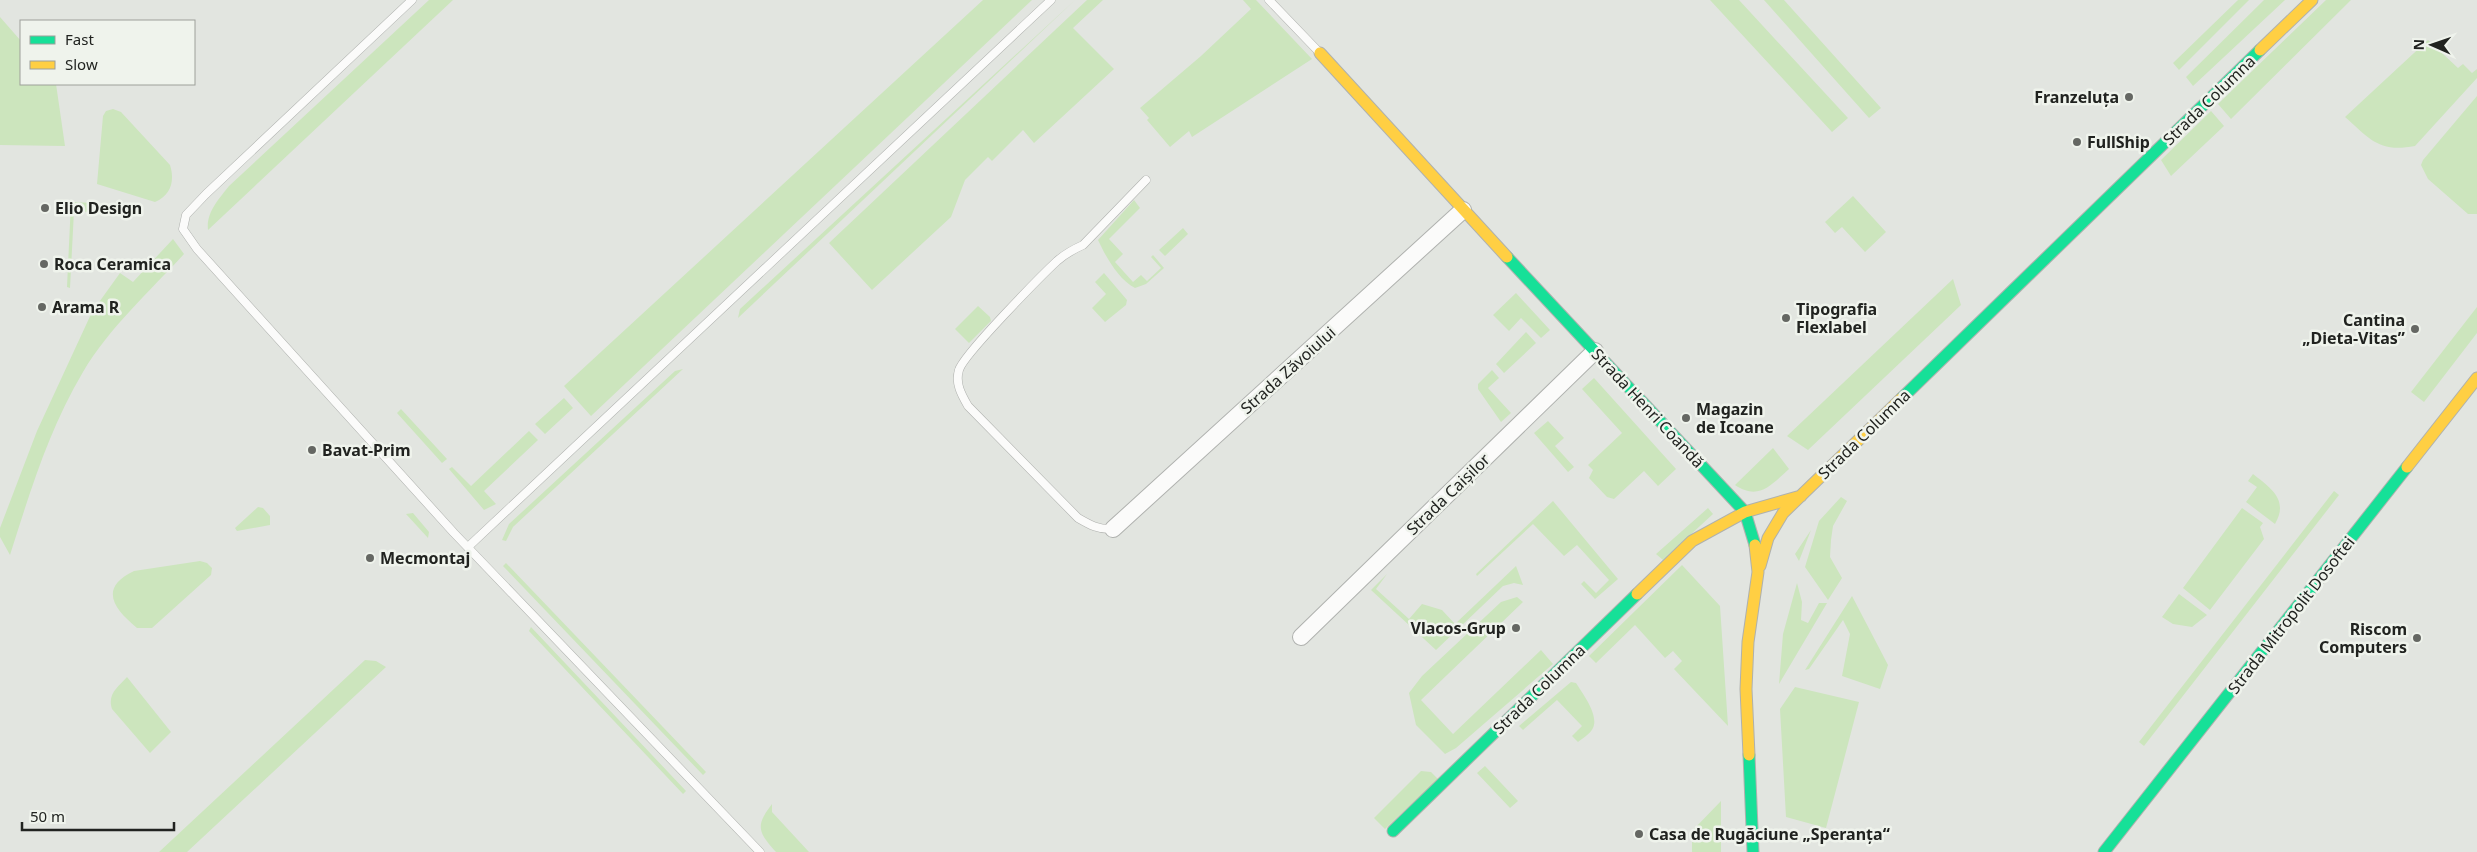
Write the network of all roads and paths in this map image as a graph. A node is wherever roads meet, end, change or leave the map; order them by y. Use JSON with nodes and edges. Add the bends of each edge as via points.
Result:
{"nodes":[{"id":1,"x":412,"y":0,"type":"edge"},
{"id":2,"x":1051,"y":0,"type":"edge"},
{"id":3,"x":1269,"y":0,"type":"edge"},
{"id":4,"x":2312,"y":0,"type":"edge"},
{"id":5,"x":1320,"y":53,"type":"joint"},
{"id":6,"x":1146,"y":180,"type":"dead end"},
{"id":7,"x":1463,"y":210,"type":"junction"},
{"id":8,"x":1595,"y":351,"type":"junction"},
{"id":9,"x":2477,"y":378,"type":"edge"},
{"id":10,"x":1802,"y":495,"type":"junction"},
{"id":11,"x":1745,"y":512,"type":"junction"},
{"id":12,"x":1113,"y":529,"type":"joint"},
{"id":13,"x":468,"y":547,"type":"junction"},
{"id":14,"x":1758,"y":572,"type":"junction"},
{"id":15,"x":1301,"y":637,"type":"dead end"},
{"id":16,"x":1393,"y":831,"type":"dead end"},
{"id":17,"x":760,"y":852,"type":"edge"},
{"id":18,"x":1753,"y":852,"type":"edge"},
{"id":19,"x":2104,"y":852,"type":"edge"}],
"edges":[{"from":1,"to":13,"type":"lane","via":[[206,194],[186,215],[183,230]]},
{"from":2,"to":13,"type":"lane"},
{"from":3,"to":5,"type":"lane"},
{"from":4,"to":10,"type":"street","name":"Strada Columna"},
{"from":5,"to":7,"type":"street","name":"Strada Henri Coandă"},
{"from":6,"to":12,"type":"lane","via":[[1084,245],[1058,261],[959,368],[960,392],[968,406],[1078,518],[1104,530]]},
{"from":7,"to":8,"type":"street","name":"Strada Henri Coandă"},
{"from":7,"to":12,"type":"street","name":"Strada Zăvoiului"},
{"from":8,"to":11,"type":"street","name":"Strada Henri Coandă"},
{"from":8,"to":15,"type":"street","name":"Strada Caișilor"},
{"from":9,"to":19,"type":"street","name":"Strada Mitropolit Dosoftei"},
{"from":10,"to":11,"type":"street","name":"Strada Columna"},
{"from":10,"to":14,"type":"street","via":[[1783,513],[1768,538]]},
{"from":11,"to":14,"type":"street","name":"Strada Henri Coandă","via":[[1754,540]]},
{"from":11,"to":16,"type":"street","name":"Strada Columna","via":[[1692,541]]},
{"from":13,"to":17,"type":"lane"},
{"from":14,"to":18,"type":"street","name":"Strada Henri Coandă","via":[[1748,642],[1746,688]]}]}
